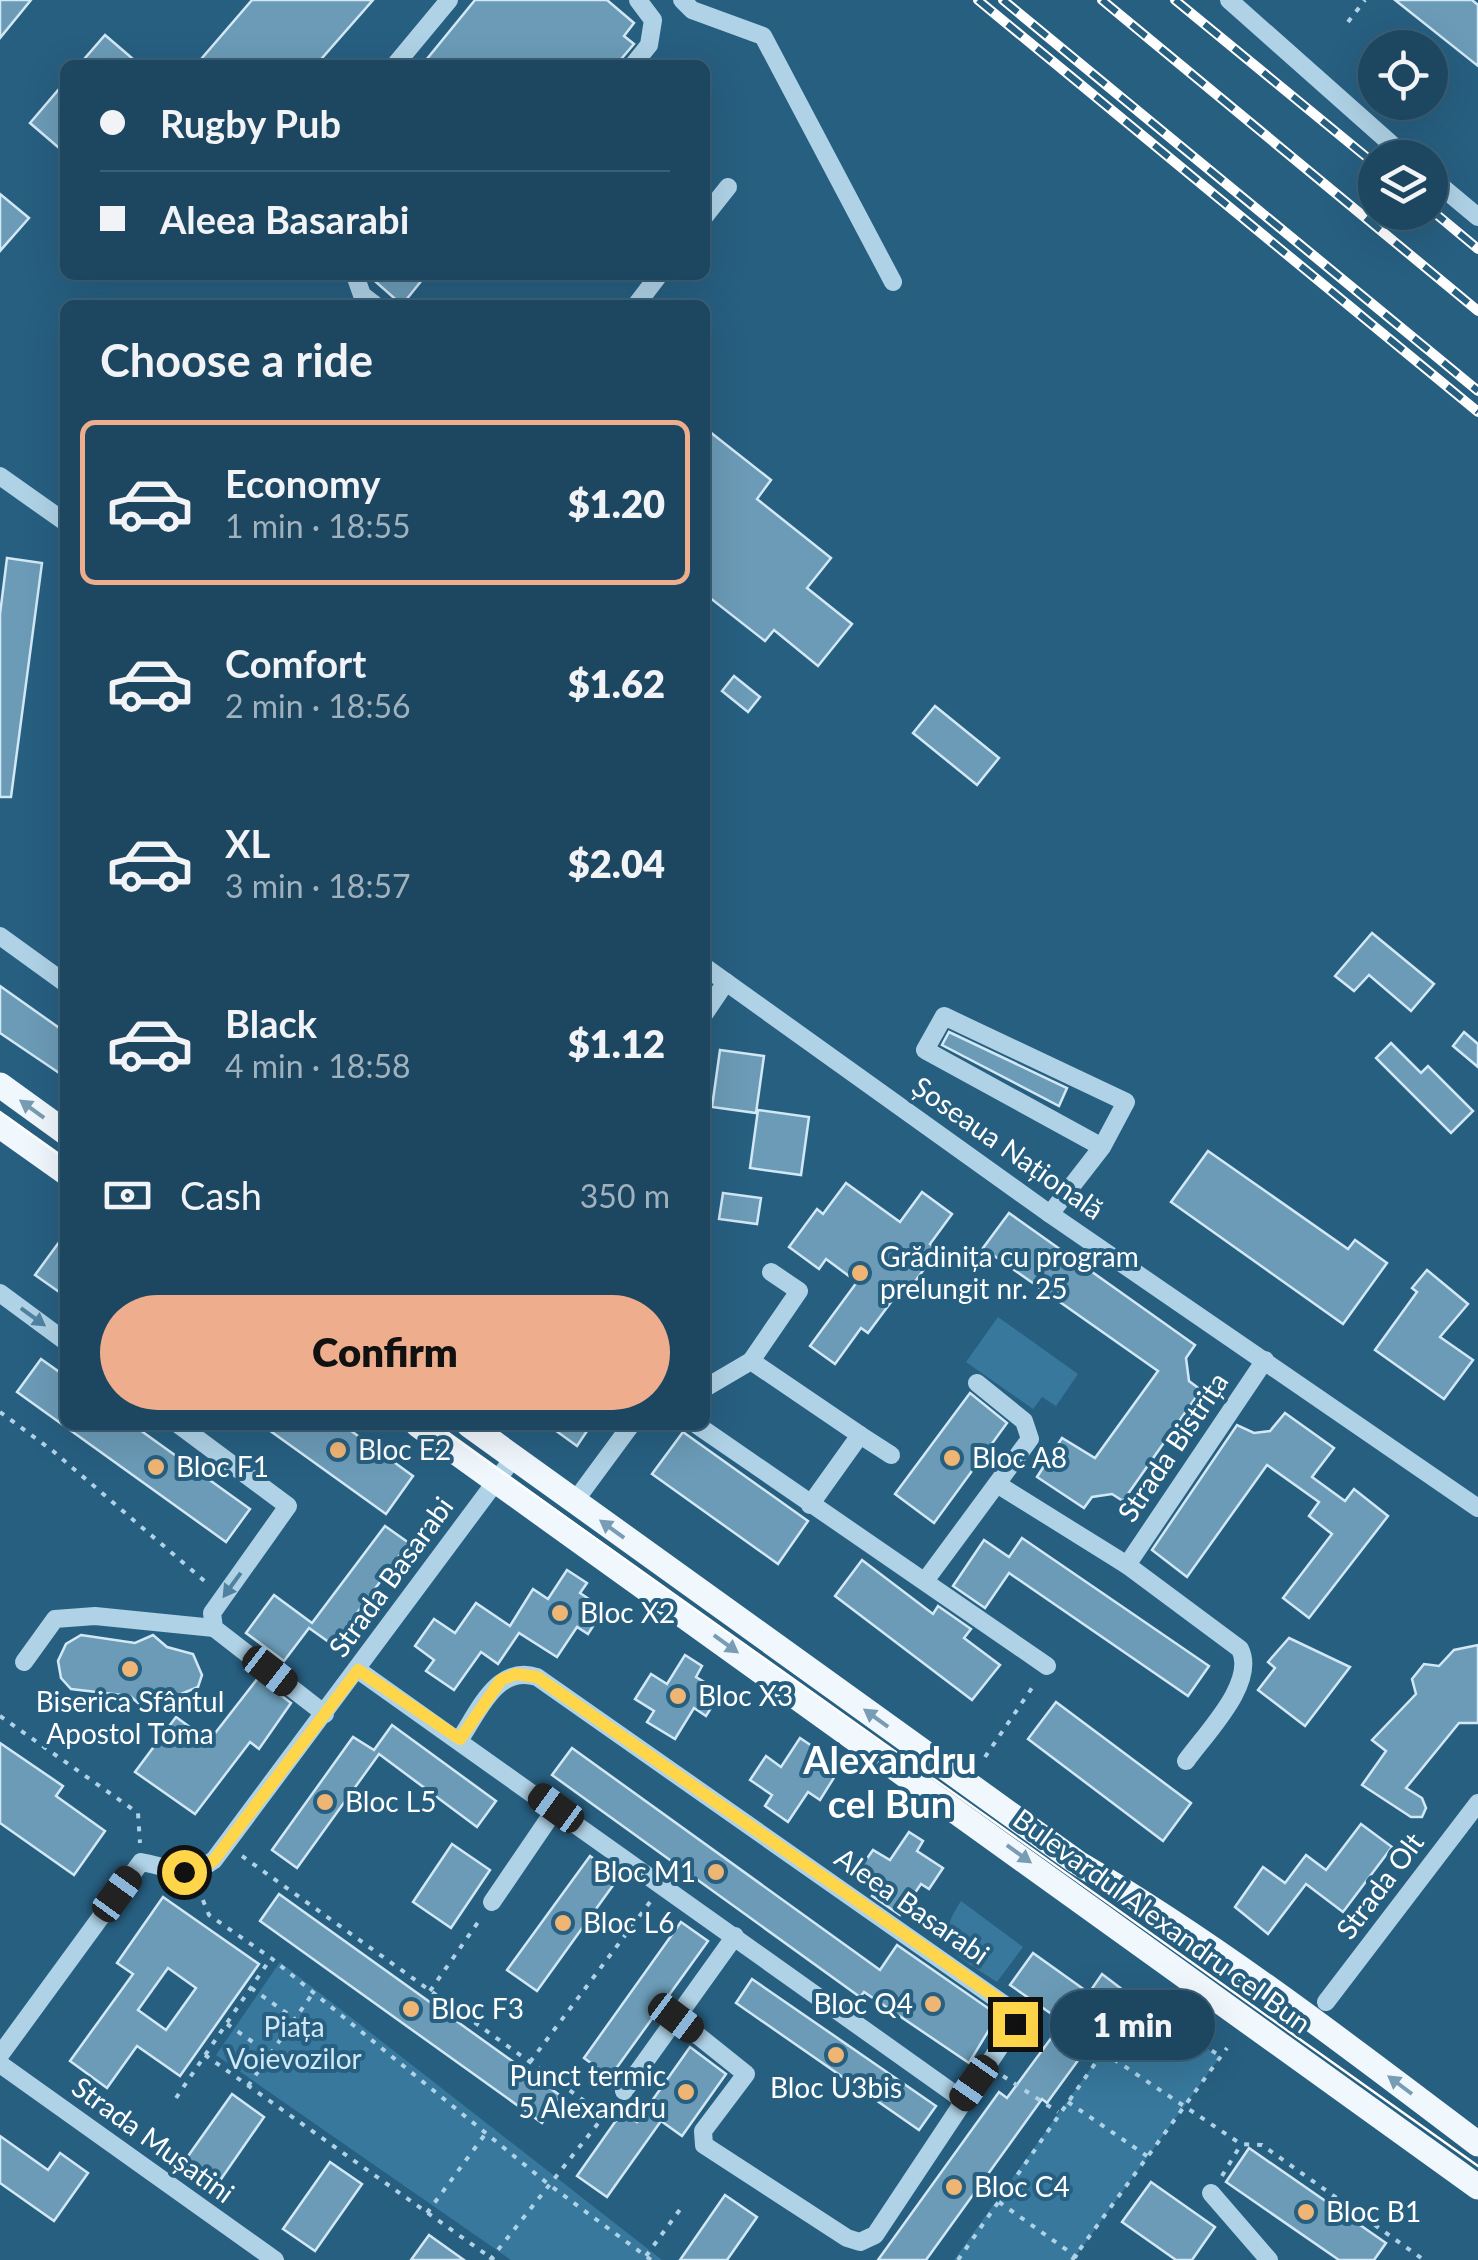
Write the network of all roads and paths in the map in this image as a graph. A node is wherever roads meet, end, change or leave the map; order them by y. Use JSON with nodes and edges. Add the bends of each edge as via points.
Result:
{"nodes":[{"id":1,"x":449,"y":0,"type":"edge"},
{"id":2,"x":638,"y":0,"type":"edge"},
{"id":3,"x":682,"y":0,"type":"edge"},
{"id":4,"x":1229,"y":0,"type":"edge"},
{"id":5,"x":1364,"y":0,"type":"edge"},
{"id":6,"x":1348,"y":22,"type":"dead end"},
{"id":7,"x":400,"y":60,"type":"edge"},
{"id":8,"x":636,"y":60,"type":"edge"},
{"id":9,"x":1387,"y":140,"type":"edge"},
{"id":10,"x":728,"y":187,"type":"dead end"},
{"id":11,"x":1448,"y":192,"type":"edge"},
{"id":12,"x":710,"y":210,"type":"edge"},
{"id":13,"x":1478,"y":217,"type":"edge"},
{"id":14,"x":655,"y":280,"type":"edge"},
{"id":15,"x":893,"y":282,"type":"dead end"},
{"id":16,"x":640,"y":300,"type":"edge"},
{"id":17,"x":0,"y":476,"type":"edge"},
{"id":18,"x":60,"y":518,"type":"edge"},
{"id":19,"x":0,"y":936,"type":"edge"},
{"id":20,"x":710,"y":971,"type":"edge"},
{"id":21,"x":60,"y":979,"type":"edge"},
{"id":22,"x":726,"y":982,"type":"junction"},
{"id":23,"x":710,"y":1006,"type":"edge"},
{"id":24,"x":0,"y":1086,"type":"edge"},
{"id":25,"x":0,"y":1126,"type":"edge"},
{"id":26,"x":60,"y":1128,"type":"edge"},
{"id":27,"x":1102,"y":1147,"type":"junction"},
{"id":28,"x":60,"y":1168,"type":"edge"},
{"id":29,"x":1050,"y":1214,"type":"junction"},
{"id":30,"x":771,"y":1272,"type":"dead end"},
{"id":31,"x":0,"y":1293,"type":"edge"},
{"id":32,"x":60,"y":1337,"type":"edge"},
{"id":33,"x":1265,"y":1360,"type":"junction"},
{"id":34,"x":750,"y":1361,"type":"junction"},
{"id":35,"x":977,"y":1383,"type":"dead end"},
{"id":36,"x":710,"y":1385,"type":"edge"},
{"id":37,"x":0,"y":1412,"type":"edge"},
{"id":38,"x":186,"y":1430,"type":"edge"},
{"id":39,"x":425,"y":1430,"type":"edge"},
{"id":40,"x":476,"y":1430,"type":"edge"},
{"id":41,"x":627,"y":1430,"type":"edge"},
{"id":42,"x":703,"y":1430,"type":"edge"},
{"id":43,"x":860,"y":1435,"type":"junction"},
{"id":44,"x":891,"y":1455,"type":"dead end"},
{"id":45,"x":514,"y":1457,"type":"junction"},
{"id":46,"x":496,"y":1480,"type":"junction"},
{"id":47,"x":997,"y":1484,"type":"junction"},
{"id":48,"x":574,"y":1501,"type":"junction"},
{"id":49,"x":810,"y":1506,"type":"junction"},
{"id":50,"x":1478,"y":1508,"type":"edge"},
{"id":51,"x":1127,"y":1565,"type":"junction"},
{"id":52,"x":924,"y":1581,"type":"junction"},
{"id":53,"x":213,"y":1621,"type":"junction"},
{"id":54,"x":24,"y":1662,"type":"dead end"},
{"id":55,"x":1047,"y":1666,"type":"joint"},
{"id":56,"x":358,"y":1670,"type":"junction"},
{"id":57,"x":325,"y":1714,"type":"junction"},
{"id":58,"x":0,"y":1716,"type":"edge"},
{"id":59,"x":460,"y":1739,"type":"junction"},
{"id":60,"x":986,"y":1757,"type":"dead end"},
{"id":61,"x":1186,"y":1761,"type":"dead end"},
{"id":62,"x":1478,"y":1803,"type":"edge"},
{"id":63,"x":556,"y":1808,"type":"junction"},
{"id":64,"x":226,"y":1844,"type":"junction"},
{"id":65,"x":141,"y":1862,"type":"junction"},
{"id":66,"x":193,"y":1872,"type":"junction"},
{"id":67,"x":662,"y":1884,"type":"junction"},
{"id":68,"x":492,"y":1902,"type":"joint"},
{"id":69,"x":735,"y":1936,"type":"junction"},
{"id":70,"x":271,"y":1958,"type":"junction"},
{"id":71,"x":251,"y":1988,"type":"junction"},
{"id":72,"x":430,"y":1991,"type":"junction"},
{"id":73,"x":313,"y":1993,"type":"junction"},
{"id":74,"x":1326,"y":2002,"type":"dead end"},
{"id":75,"x":676,"y":2018,"type":"junction"},
{"id":76,"x":295,"y":2019,"type":"junction"},
{"id":77,"x":227,"y":2024,"type":"junction"},
{"id":78,"x":1227,"y":2048,"type":"dead end"},
{"id":79,"x":1103,"y":2052,"type":"junction"},
{"id":80,"x":270,"y":2054,"type":"junction"},
{"id":81,"x":0,"y":2055,"type":"edge"},
{"id":82,"x":205,"y":2056,"type":"junction"},
{"id":83,"x":1220,"y":2056,"type":"junction"},
{"id":84,"x":530,"y":2062,"type":"junction"},
{"id":85,"x":0,"y":2064,"type":"edge"},
{"id":86,"x":986,"y":2066,"type":"junction"},
{"id":87,"x":248,"y":2086,"type":"junction"},
{"id":88,"x":624,"y":2091,"type":"joint"},
{"id":89,"x":176,"y":2098,"type":"dead end"},
{"id":90,"x":963,"y":2100,"type":"junction"},
{"id":91,"x":1068,"y":2102,"type":"junction"},
{"id":92,"x":1180,"y":2106,"type":"junction"},
{"id":93,"x":1059,"y":2113,"type":"junction"},
{"id":94,"x":604,"y":2115,"type":"junction"},
{"id":95,"x":486,"y":2134,"type":"junction"},
{"id":96,"x":1242,"y":2144,"type":"junction"},
{"id":97,"x":1478,"y":2144,"type":"edge"},
{"id":98,"x":1147,"y":2156,"type":"junction"},
{"id":99,"x":547,"y":2183,"type":"junction"},
{"id":100,"x":1478,"y":2188,"type":"edge"},
{"id":101,"x":1211,"y":2193,"type":"joint"},
{"id":102,"x":1000,"y":2202,"type":"junction"},
{"id":103,"x":684,"y":2204,"type":"dead end"},
{"id":104,"x":427,"y":2213,"type":"junction"},
{"id":105,"x":648,"y":2258,"type":"edge"},
{"id":106,"x":1073,"y":2258,"type":"edge"},
{"id":107,"x":491,"y":2259,"type":"edge"},
{"id":108,"x":275,"y":2260,"type":"edge"},
{"id":109,"x":958,"y":2260,"type":"edge"},
{"id":110,"x":1081,"y":2260,"type":"edge"},
{"id":111,"x":1269,"y":2260,"type":"edge"},
{"id":112,"x":1424,"y":2260,"type":"edge"}],
"edges":[{"from":1,"to":7,"type":"street"},
{"from":2,"to":8,"type":"street","via":[[653,20],[649,45]]},
{"from":3,"to":15,"type":"street","via":[[692,10],[763,36]]},
{"from":4,"to":9,"type":"street"},
{"from":5,"to":6,"type":"path"},
{"from":10,"to":12,"type":"street"},
{"from":11,"to":13,"type":"street"},
{"from":14,"to":16,"type":"street"},
{"from":17,"to":18,"type":"street"},
{"from":19,"to":21,"type":"street"},
{"from":20,"to":22,"type":"street","name":"Șoseaua Națională"},
{"from":22,"to":23,"type":"street"},
{"from":22,"to":29,"type":"street","name":"Șoseaua Națională"},
{"from":26,"to":24,"type":"main road","one_way":true},
{"from":25,"to":28,"type":"main road"},
{"from":27,"to":27,"type":"street","via":[[1126,1102],[944,1016],[925,1050]]},
{"from":27,"to":29,"type":"street"},
{"from":29,"to":33,"type":"street","name":"Șoseaua Națională"},
{"from":30,"to":34,"type":"street","via":[[799,1291]]},
{"from":31,"to":32,"type":"street","one_way":true},
{"from":33,"to":50,"type":"street","name":"Șoseaua Națională"},
{"from":33,"to":51,"type":"street","name":"Strada Bistrița"},
{"from":34,"to":36,"type":"street"},
{"from":34,"to":43,"type":"street"},
{"from":35,"to":47,"type":"street","via":[[1031,1433]]},
{"from":37,"to":53,"type":"path","via":[[207,1580]]},
{"from":38,"to":53,"type":"street","one_way":true,"via":[[288,1506]]},
{"from":39,"to":46,"type":"main road","name":"Bulevardul Alexandru cel Bun"},
{"from":40,"to":45,"type":"main road","name":"Bulevardul Alexandru cel Bun"},
{"from":41,"to":48,"type":"street"},
{"from":42,"to":49,"type":"street"},
{"from":43,"to":44,"type":"street"},
{"from":43,"to":49,"type":"street"},
{"from":45,"to":46,"type":"street","name":"Strada Basarabi"},
{"from":45,"to":48,"type":"main road","name":"Bulevardul Alexandru cel Bun"},
{"from":46,"to":56,"type":"street","name":"Strada Basarabi"},
{"from":46,"to":100,"type":"main road","name":"Bulevardul Alexandru cel Bun","one_way":true},
{"from":47,"to":51,"type":"street","name":"Strada Bistrița"},
{"from":47,"to":52,"type":"street"},
{"from":97,"to":48,"type":"main road","name":"Bulevardul Alexandru cel Bun","one_way":true,"via":[[1315,2018],[1078,1863]]},
{"from":49,"to":52,"type":"street"},
{"from":51,"to":61,"type":"street","name":"Strada Bistrița","via":[[1231,1638],[1245,1658],[1242,1680]]},
{"from":52,"to":55,"type":"street"},
{"from":53,"to":54,"type":"street","via":[[55,1619]]},
{"from":53,"to":57,"type":"street"},
{"from":55,"to":60,"type":"path"},
{"from":56,"to":57,"type":"street","name":"Strada Basarabi"},
{"from":56,"to":59,"type":"street"},
{"from":57,"to":64,"type":"street","name":"Strada Basarabi"},
{"from":58,"to":65,"type":"path","via":[[138,1813]]},
{"from":59,"to":63,"type":"street"},
{"from":59,"to":86,"type":"street","name":"Aleea Basarabi","via":[[501,1680],[537,1677],[1008,2006],[1013,2032]]},
{"from":62,"to":74,"type":"street","name":"Strada Olt"},
{"from":63,"to":67,"type":"street"},
{"from":63,"to":68,"type":"street"},
{"from":64,"to":66,"type":"street","name":"Strada Basarabi"},
{"from":64,"to":72,"type":"path"},
{"from":65,"to":66,"type":"street"},
{"from":65,"to":81,"type":"street"},
{"from":66,"to":70,"type":"path","via":[[209,1916]]},
{"from":67,"to":69,"type":"street"},
{"from":67,"to":84,"type":"path"},
{"from":68,"to":72,"type":"path"},
{"from":69,"to":75,"type":"street"},
{"from":69,"to":90,"type":"street"},
{"from":70,"to":71,"type":"path"},
{"from":70,"to":73,"type":"path"},
{"from":71,"to":76,"type":"path"},
{"from":71,"to":77,"type":"path"},
{"from":72,"to":84,"type":"path"},
{"from":73,"to":76,"type":"path"},
{"from":73,"to":95,"type":"path"},
{"from":75,"to":88,"type":"street"},
{"from":75,"to":90,"type":"street","name":"Aleea Basarabi","via":[[746,2074],[701,2140],[847,2238],[868,2241]]},
{"from":76,"to":80,"type":"path"},
{"from":77,"to":80,"type":"path"},
{"from":77,"to":82,"type":"path"},
{"from":78,"to":83,"type":"path"},
{"from":79,"to":83,"type":"path","via":[[1138,2002]]},
{"from":79,"to":91,"type":"path"},
{"from":79,"to":92,"type":"path"},
{"from":80,"to":87,"type":"path"},
{"from":82,"to":87,"type":"path"},
{"from":82,"to":89,"type":"path"},
{"from":83,"to":92,"type":"path"},
{"from":84,"to":94,"type":"path"},
{"from":85,"to":108,"type":"street","name":"Strada Mușatini"},
{"from":86,"to":90,"type":"street","name":"Aleea Basarabi"},
{"from":86,"to":93,"type":"path"},
{"from":87,"to":104,"type":"path"},
{"from":88,"to":94,"type":"path"},
{"from":91,"to":93,"type":"path"},
{"from":91,"to":98,"type":"path"},
{"from":92,"to":96,"type":"path"},
{"from":92,"to":98,"type":"path"},
{"from":93,"to":102,"type":"path"},
{"from":94,"to":99,"type":"path"},
{"from":95,"to":99,"type":"path"},
{"from":95,"to":104,"type":"path"},
{"from":96,"to":101,"type":"path"},
{"from":96,"to":112,"type":"path","via":[[1262,2145]]},
{"from":98,"to":106,"type":"path"},
{"from":99,"to":105,"type":"path"},
{"from":99,"to":107,"type":"path"},
{"from":101,"to":111,"type":"street"},
{"from":102,"to":106,"type":"path"},
{"from":102,"to":109,"type":"path"},
{"from":103,"to":105,"type":"path"},
{"from":104,"to":107,"type":"path"},
{"from":106,"to":110,"type":"path"}]}
